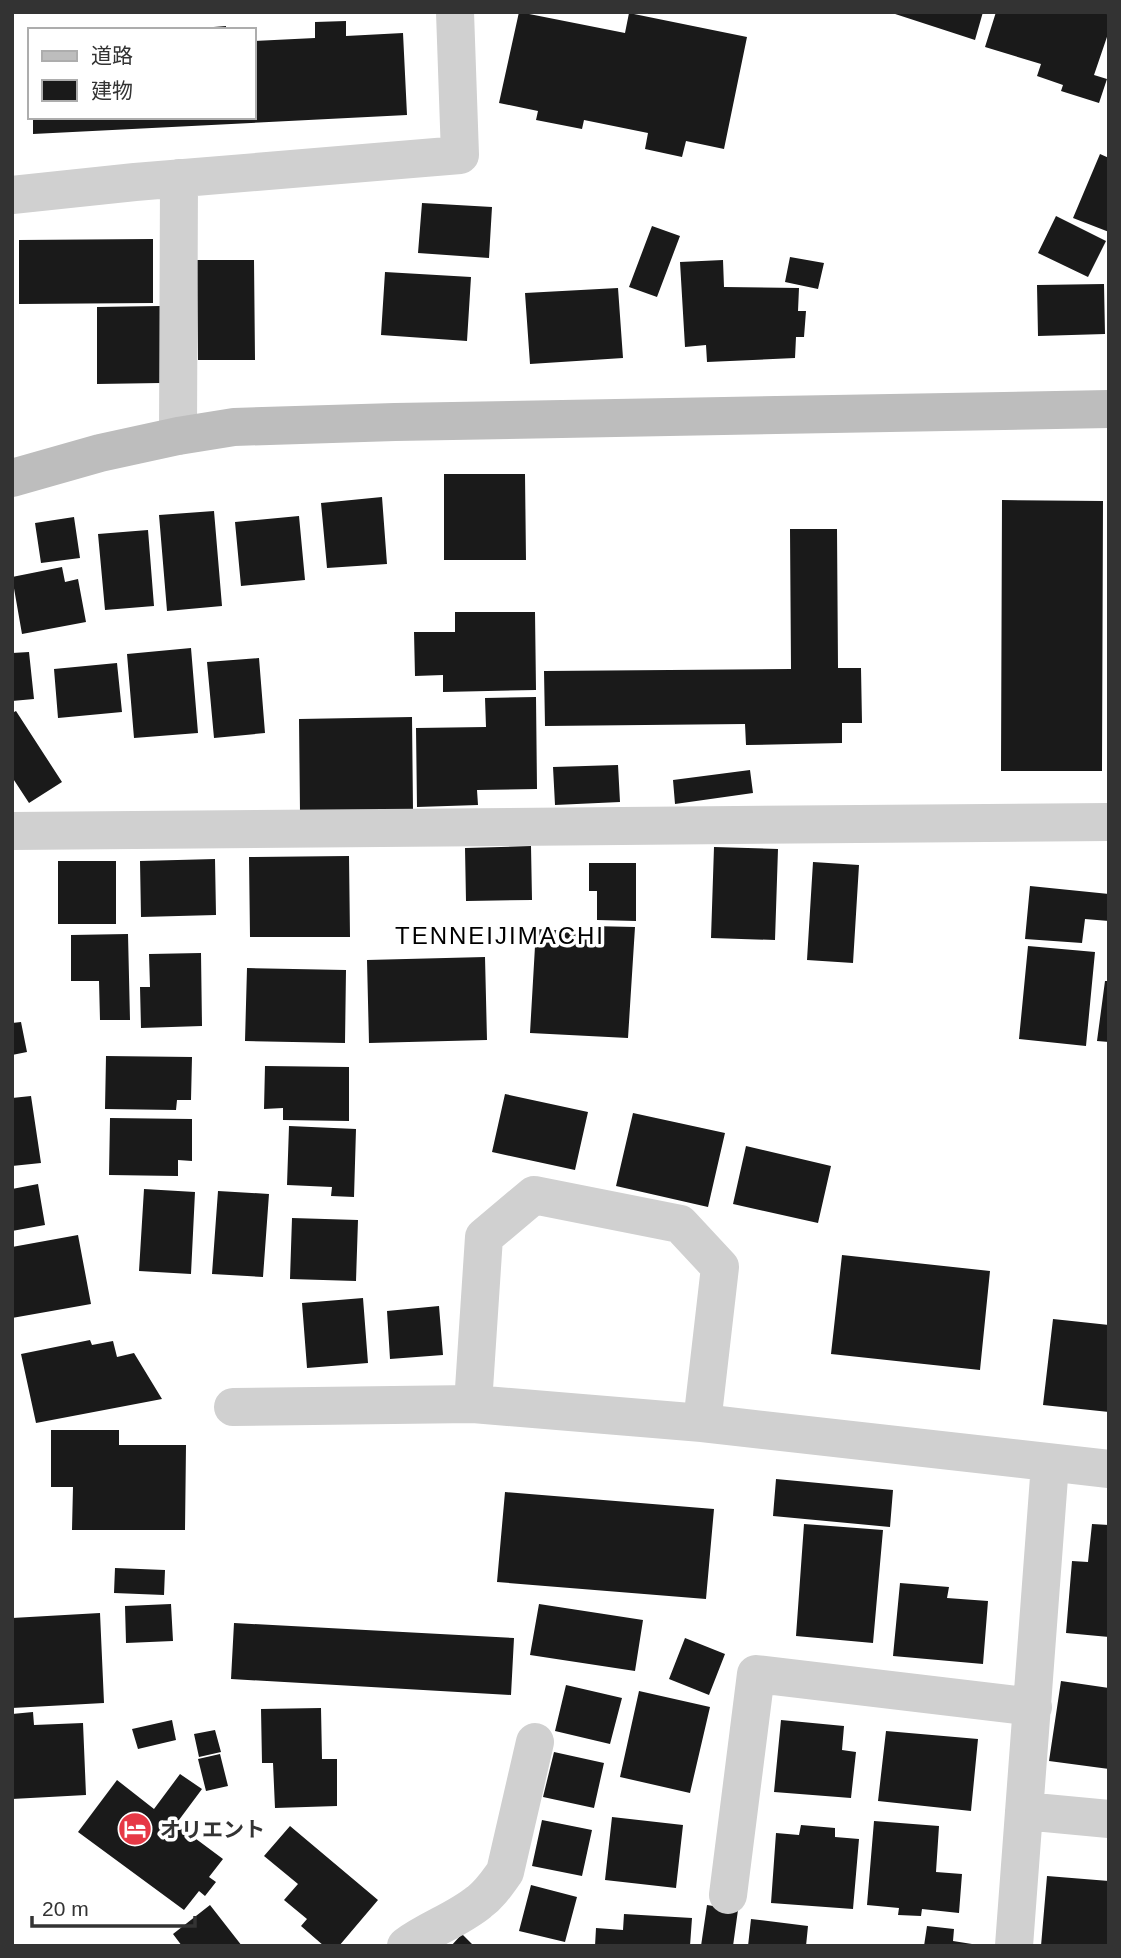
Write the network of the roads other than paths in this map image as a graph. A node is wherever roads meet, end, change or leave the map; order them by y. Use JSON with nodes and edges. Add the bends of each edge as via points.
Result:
{"nodes":[{"id":1,"x":455,"y":12,"type":"edge"},
{"id":2,"x":179,"y":178,"type":"junction"},
{"id":3,"x":12,"y":195,"type":"edge"},
{"id":4,"x":1109,"y":409,"type":"edge"},
{"id":5,"x":178,"y":436,"type":"junction"},
{"id":6,"x":12,"y":478,"type":"edge"},
{"id":7,"x":1109,"y":822,"type":"edge"},
{"id":8,"x":12,"y":831,"type":"edge"},
{"id":9,"x":472,"y":1404,"type":"junction"},
{"id":10,"x":233,"y":1407,"type":"dead end"},
{"id":11,"x":702,"y":1423,"type":"junction"},
{"id":12,"x":1050,"y":1464,"type":"junction"},
{"id":13,"x":1109,"y":1469,"type":"edge"},
{"id":14,"x":1032,"y":1707,"type":"junction"},
{"id":15,"x":535,"y":1742,"type":"dead end"},
{"id":16,"x":1024,"y":1811,"type":"junction"},
{"id":17,"x":1109,"y":1819,"type":"edge"},
{"id":18,"x":728,"y":1895,"type":"dead end"},
{"id":19,"x":406,"y":1946,"type":"edge"},
{"id":20,"x":1014,"y":1946,"type":"edge"}],
"edges":[{"from":1,"to":2,"type":"street","via":[[460,155]]},
{"from":2,"to":3,"type":"street"},
{"from":2,"to":5,"type":"street"},
{"from":4,"to":5,"type":"street","via":[[297,424]]},
{"from":5,"to":6,"type":"street"},
{"from":7,"to":8,"type":"street"},
{"from":9,"to":10,"type":"street"},
{"from":9,"to":11,"type":"street"},
{"from":9,"to":11,"type":"street","via":[[484,1237],[534,1195],[680,1224],[720,1267]]},
{"from":11,"to":12,"type":"street"},
{"from":12,"to":13,"type":"street"},
{"from":12,"to":14,"type":"street"},
{"from":14,"to":16,"type":"street"},
{"from":14,"to":18,"type":"street","via":[[756,1674]]},
{"from":15,"to":19,"type":"street","via":[[505,1872],[480,1902]]},
{"from":16,"to":17,"type":"street"},
{"from":16,"to":20,"type":"street"}]}
